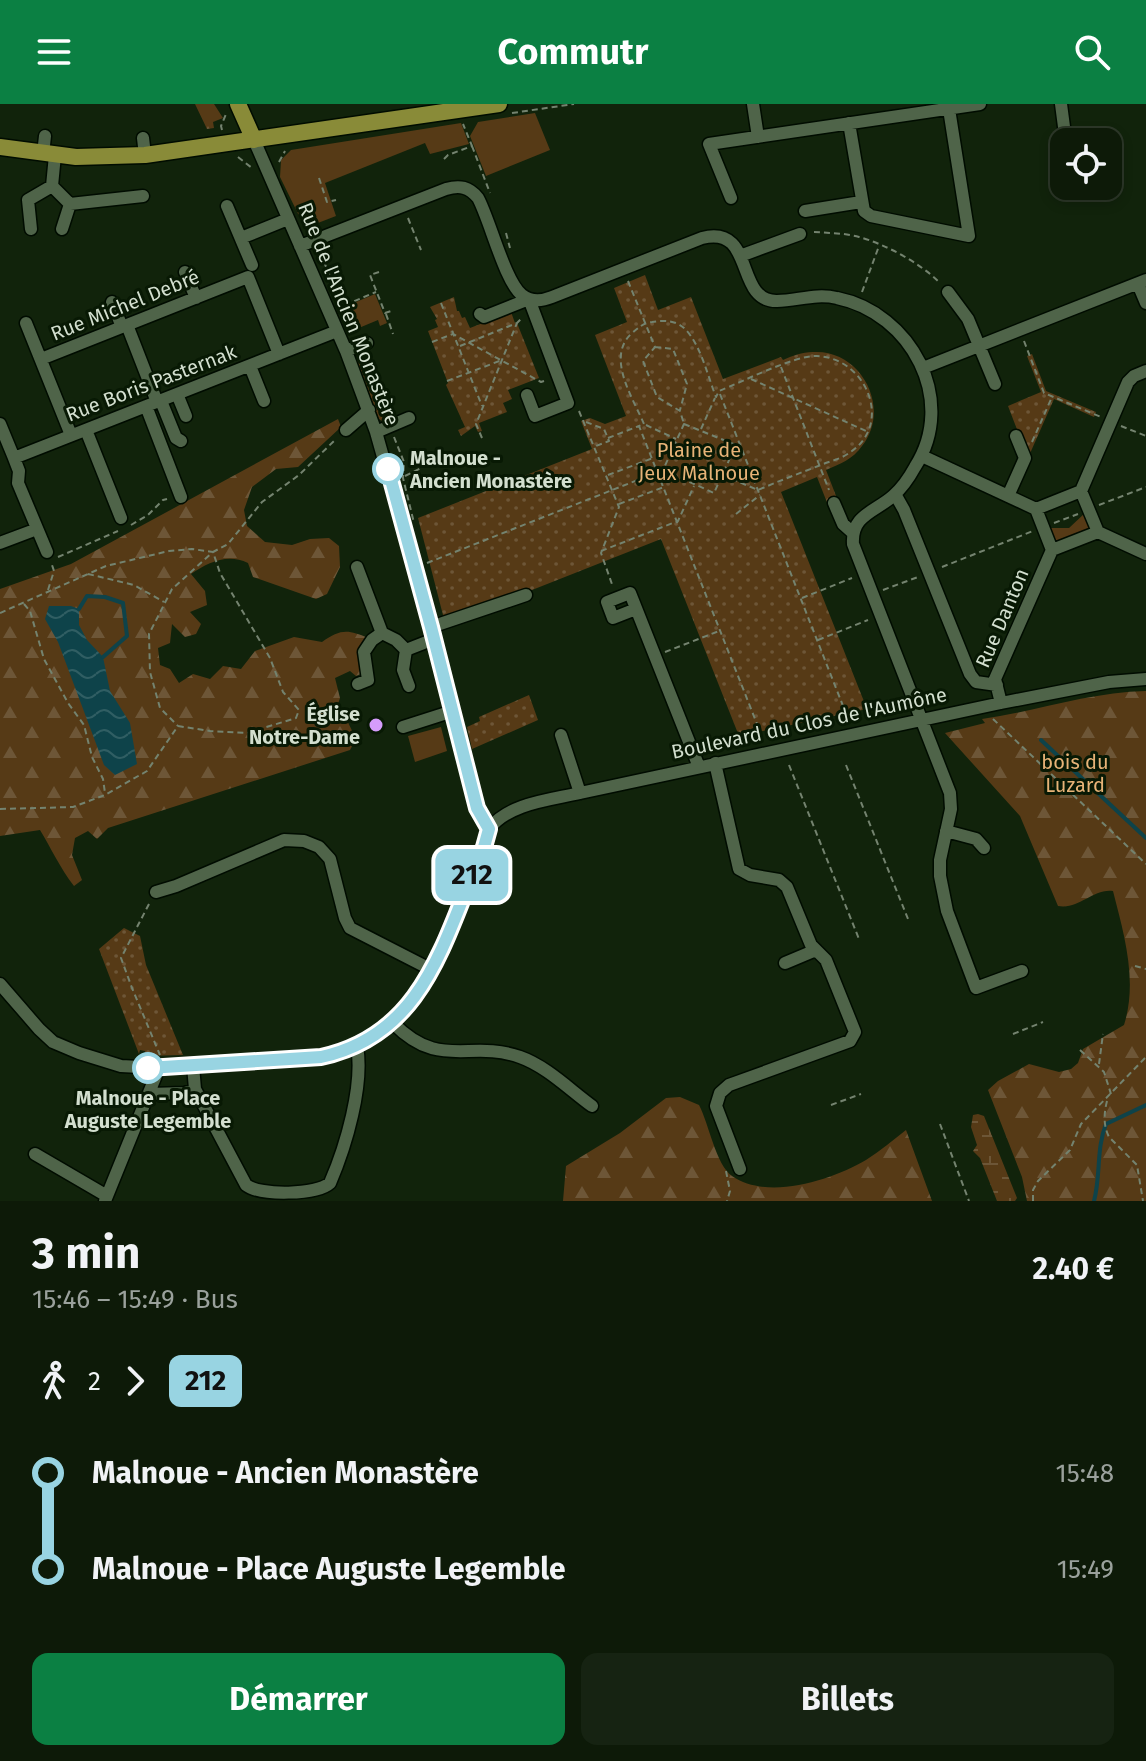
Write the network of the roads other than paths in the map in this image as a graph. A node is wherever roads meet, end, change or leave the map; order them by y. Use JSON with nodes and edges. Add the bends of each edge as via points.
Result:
{"nodes":[{"id":1,"x":753,"y":104,"type":"edge"},
{"id":2,"x":980,"y":104,"type":"edge"},
{"id":3,"x":1061,"y":104,"type":"edge"},
{"id":4,"x":239,"y":105,"type":"edge"},
{"id":5,"x":487,"y":105,"type":"edge"},
{"id":6,"x":949,"y":109,"type":"junction"},
{"id":7,"x":849,"y":123,"type":"junction"},
{"id":8,"x":1064,"y":128,"type":"edge"},
{"id":9,"x":45,"y":136,"type":"dead end"},
{"id":10,"x":758,"y":137,"type":"junction"},
{"id":11,"x":143,"y":138,"type":"dead end"},
{"id":12,"x":254,"y":140,"type":"junction"},
{"id":13,"x":0,"y":147,"type":"edge"},
{"id":14,"x":49,"y":154,"type":"junction"},
{"id":15,"x":145,"y":155,"type":"junction"},
{"id":16,"x":52,"y":186,"type":"junction"},
{"id":17,"x":143,"y":196,"type":"dead end"},
{"id":18,"x":731,"y":198,"type":"dead end"},
{"id":19,"x":861,"y":202,"type":"junction"},
{"id":20,"x":70,"y":204,"type":"junction"},
{"id":21,"x":227,"y":206,"type":"dead end"},
{"id":22,"x":805,"y":211,"type":"dead end"},
{"id":23,"x":288,"y":219,"type":"junction"},
{"id":24,"x":701,"y":224,"type":"dead end"},
{"id":25,"x":31,"y":229,"type":"dead end"},
{"id":26,"x":62,"y":229,"type":"dead end"},
{"id":27,"x":800,"y":234,"type":"road end"},
{"id":28,"x":706,"y":237,"type":"junction"},
{"id":29,"x":241,"y":238,"type":"junction"},
{"id":30,"x":300,"y":246,"type":"junction"},
{"id":31,"x":740,"y":256,"type":"junction"},
{"id":32,"x":252,"y":265,"type":"dead end"},
{"id":33,"x":185,"y":272,"type":"dead end"},
{"id":34,"x":1142,"y":282,"type":"edge"},
{"id":35,"x":948,"y":292,"type":"road end"},
{"id":36,"x":196,"y":298,"type":"junction"},
{"id":37,"x":529,"y":299,"type":"junction"},
{"id":38,"x":112,"y":302,"type":"dead end"},
{"id":39,"x":1146,"y":303,"type":"edge"},
{"id":40,"x":480,"y":314,"type":"dead end"},
{"id":41,"x":26,"y":323,"type":"dead end"},
{"id":42,"x":124,"y":326,"type":"junction"},
{"id":43,"x":337,"y":331,"type":"junction"},
{"id":44,"x":367,"y":343,"type":"dead end"},
{"id":45,"x":980,"y":346,"type":"junction"},
{"id":46,"x":346,"y":351,"type":"junction"},
{"id":47,"x":279,"y":354,"type":"junction"},
{"id":48,"x":41,"y":359,"type":"junction"},
{"id":49,"x":250,"y":366,"type":"junction"},
{"id":50,"x":923,"y":368,"type":"junction"},
{"id":51,"x":1146,"y":371,"type":"edge"},
{"id":52,"x":995,"y":384,"type":"dead end"},
{"id":53,"x":177,"y":394,"type":"junction"},
{"id":54,"x":527,"y":395,"type":"dead end"},
{"id":55,"x":264,"y":401,"type":"dead end"},
{"id":56,"x":155,"y":403,"type":"junction"},
{"id":57,"x":369,"y":410,"type":"junction"},
{"id":58,"x":186,"y":416,"type":"dead end"},
{"id":59,"x":409,"y":418,"type":"dead end"},
{"id":60,"x":0,"y":424,"type":"edge"},
{"id":61,"x":86,"y":430,"type":"junction"},
{"id":62,"x":346,"y":430,"type":"road end"},
{"id":63,"x":376,"y":432,"type":"junction"},
{"id":64,"x":71,"y":435,"type":"junction"},
{"id":65,"x":1016,"y":436,"type":"dead end"},
{"id":66,"x":181,"y":441,"type":"dead end"},
{"id":67,"x":922,"y":456,"type":"junction"},
{"id":68,"x":14,"y":458,"type":"junction"},
{"id":69,"x":1081,"y":491,"type":"junction"},
{"id":70,"x":895,"y":494,"type":"junction"},
{"id":71,"x":1008,"y":496,"type":"junction"},
{"id":72,"x":181,"y":497,"type":"dead end"},
{"id":73,"x":834,"y":503,"type":"road end"},
{"id":74,"x":1036,"y":509,"type":"junction"},
{"id":75,"x":121,"y":518,"type":"dead end"},
{"id":76,"x":37,"y":529,"type":"junction"},
{"id":77,"x":1098,"y":532,"type":"junction"},
{"id":78,"x":853,"y":533,"type":"junction"},
{"id":79,"x":0,"y":543,"type":"edge"},
{"id":80,"x":1052,"y":550,"type":"junction"},
{"id":81,"x":47,"y":552,"type":"road end"},
{"id":82,"x":1146,"y":554,"type":"edge"},
{"id":83,"x":357,"y":567,"type":"dead end"},
{"id":84,"x":526,"y":595,"type":"dead end"},
{"id":85,"x":636,"y":609,"type":"junction"},
{"id":86,"x":382,"y":633,"type":"junction"},
{"id":87,"x":433,"y":633,"type":"junction"},
{"id":88,"x":406,"y":650,"type":"junction"},
{"id":89,"x":1146,"y":679,"type":"edge"},
{"id":90,"x":358,"y":684,"type":"dead end"},
{"id":91,"x":997,"y":685,"type":"junction"},
{"id":92,"x":409,"y":686,"type":"dead end"},
{"id":93,"x":1001,"y":703,"type":"junction"},
{"id":94,"x":453,"y":711,"type":"junction"},
{"id":95,"x":922,"y":720,"type":"junction"},
{"id":96,"x":403,"y":727,"type":"dead end"},
{"id":97,"x":561,"y":735,"type":"dead end"},
{"id":98,"x":715,"y":763,"type":"junction"},
{"id":99,"x":699,"y":767,"type":"junction"},
{"id":100,"x":580,"y":793,"type":"junction"},
{"id":101,"x":489,"y":829,"type":"junction"},
{"id":102,"x":946,"y":831,"type":"junction"},
{"id":103,"x":984,"y":848,"type":"dead end"},
{"id":104,"x":156,"y":892,"type":"road end"},
{"id":105,"x":816,"y":950,"type":"junction"},
{"id":106,"x":785,"y":963,"type":"dead end"},
{"id":107,"x":432,"y":970,"type":"junction"},
{"id":108,"x":1022,"y":971,"type":"dead end"},
{"id":109,"x":0,"y":984,"type":"edge"},
{"id":110,"x":393,"y":1023,"type":"junction"},
{"id":111,"x":357,"y":1046,"type":"junction"},
{"id":112,"x":160,"y":1063,"type":"junction"},
{"id":113,"x":193,"y":1066,"type":"junction"},
{"id":114,"x":195,"y":1089,"type":"junction"},
{"id":115,"x":149,"y":1094,"type":"junction"},
{"id":116,"x":592,"y":1106,"type":"dead end"},
{"id":117,"x":35,"y":1154,"type":"dead end"},
{"id":118,"x":740,"y":1169,"type":"dead end"},
{"id":119,"x":251,"y":1195,"type":"edge"},
{"id":120,"x":106,"y":1199,"type":"edge"}],
"edges":[{"from":1,"to":10,"type":"street"},
{"from":2,"to":6,"type":"street"},
{"from":3,"to":8,"type":"street"},
{"from":4,"to":12,"type":"main road"},
{"from":5,"to":12,"type":"main road"},
{"from":6,"to":7,"type":"street"},
{"from":6,"to":19,"type":"street","via":[[969,236],[871,216]]},
{"from":7,"to":10,"type":"street"},
{"from":7,"to":19,"type":"street"},
{"from":9,"to":14,"type":"street"},
{"from":10,"to":18,"type":"street","via":[[709,144]]},
{"from":11,"to":15,"type":"street"},
{"from":12,"to":15,"type":"main road"},
{"from":12,"to":23,"type":"street","name":"Rue de l'Ancien Monastère"},
{"from":13,"to":14,"type":"main road"},
{"from":14,"to":15,"type":"main road"},
{"from":14,"to":16,"type":"street"},
{"from":16,"to":20,"type":"street"},
{"from":16,"to":25,"type":"street","via":[[28,200]]},
{"from":17,"to":20,"type":"street"},
{"from":19,"to":22,"type":"street"},
{"from":20,"to":26,"type":"street"},
{"from":21,"to":29,"type":"street"},
{"from":23,"to":29,"type":"street"},
{"from":23,"to":30,"type":"street","name":"Rue de l'Ancien Monastère"},
{"from":24,"to":28,"type":"street"},
{"from":27,"to":31,"type":"street"},
{"from":28,"to":31,"type":"street","via":[[730,241]]},
{"from":28,"to":37,"type":"street","via":[[544,300]]},
{"from":29,"to":32,"type":"street"},
{"from":30,"to":37,"type":"street","via":[[453,187],[472,191],[511,280]]},
{"from":30,"to":43,"type":"street","name":"Rue de l'Ancien Monastère"},
{"from":31,"to":50,"type":"street","via":[[755,291],[769,301],[816,296],[858,303],[895,326]]},
{"from":33,"to":36,"type":"street"},
{"from":34,"to":39,"type":"street"},
{"from":34,"to":45,"type":"street"},
{"from":35,"to":45,"type":"street"},
{"from":36,"to":42,"type":"street","name":"Rue Michel Debré"},
{"from":36,"to":47,"type":"street","name":"Rue Michel Debré","via":[[248,277]]},
{"from":37,"to":40,"type":"street","via":[[484,317]]},
{"from":37,"to":54,"type":"street","via":[[568,403],[535,416]]},
{"from":38,"to":42,"type":"street"},
{"from":41,"to":48,"type":"street"},
{"from":42,"to":48,"type":"street","name":"Rue Michel Debré"},
{"from":42,"to":56,"type":"street"},
{"from":43,"to":46,"type":"street","name":"Rue de l'Ancien Monastère"},
{"from":43,"to":47,"type":"street","name":"Rue Boris Pasternak"},
{"from":44,"to":46,"type":"street"},
{"from":45,"to":50,"type":"street"},
{"from":45,"to":52,"type":"street"},
{"from":46,"to":57,"type":"street","name":"Rue de l'Ancien Monastère"},
{"from":47,"to":49,"type":"street","name":"Rue Boris Pasternak"},
{"from":48,"to":64,"type":"street"},
{"from":49,"to":53,"type":"street","name":"Rue Boris Pasternak"},
{"from":49,"to":55,"type":"street"},
{"from":50,"to":67,"type":"street","via":[[932,413]]},
{"from":51,"to":69,"type":"street","via":[[1128,382]]},
{"from":53,"to":56,"type":"street","name":"Rue Boris Pasternak"},
{"from":53,"to":58,"type":"street"},
{"from":56,"to":61,"type":"street","name":"Rue Boris Pasternak"},
{"from":56,"to":66,"type":"street"},
{"from":56,"to":72,"type":"street"},
{"from":57,"to":62,"type":"street"},
{"from":57,"to":63,"type":"street","name":"Rue de l'Ancien Monastère"},
{"from":59,"to":63,"type":"street"},
{"from":60,"to":68,"type":"street"},
{"from":61,"to":64,"type":"street","name":"Rue Boris Pasternak"},
{"from":61,"to":75,"type":"street"},
{"from":63,"to":87,"type":"street","name":"Rue de l'Ancien Monastère","via":[[394,517]]},
{"from":64,"to":68,"type":"street","name":"Rue Boris Pasternak"},
{"from":65,"to":71,"type":"street","via":[[1025,458]]},
{"from":67,"to":70,"type":"street"},
{"from":67,"to":71,"type":"street"},
{"from":68,"to":76,"type":"street"},
{"from":69,"to":74,"type":"street"},
{"from":69,"to":77,"type":"street"},
{"from":70,"to":78,"type":"street","via":[[860,518]]},
{"from":70,"to":91,"type":"street","via":[[970,674],[976,682]]},
{"from":71,"to":74,"type":"street"},
{"from":73,"to":78,"type":"street"},
{"from":74,"to":80,"type":"street"},
{"from":76,"to":79,"type":"street"},
{"from":76,"to":81,"type":"street"},
{"from":77,"to":80,"type":"street"},
{"from":77,"to":82,"type":"street"},
{"from":78,"to":95,"type":"street"},
{"from":80,"to":91,"type":"street","name":"Rue Danton","via":[[995,679]]},
{"from":83,"to":86,"type":"street"},
{"from":84,"to":87,"type":"street"},
{"from":85,"to":85,"type":"street","via":[[613,618],[607,602],[630,593]]},
{"from":85,"to":99,"type":"street"},
{"from":86,"to":88,"type":"street"},
{"from":86,"to":90,"type":"street","via":[[364,652],[368,680]]},
{"from":87,"to":88,"type":"street"},
{"from":87,"to":94,"type":"street","name":"Rue de l'Ancien Monastère"},
{"from":88,"to":92,"type":"street","via":[[403,670]]},
{"from":89,"to":93,"type":"street","name":"Boulevard du Clos de l'Aumône"},
{"from":91,"to":93,"type":"street","name":"Rue Danton"},
{"from":93,"to":95,"type":"street","name":"Boulevard du Clos de l'Aumône"},
{"from":94,"to":96,"type":"street"},
{"from":94,"to":101,"type":"street","name":"Rue de l'Ancien Monastère","via":[[477,808]]},
{"from":95,"to":98,"type":"street","name":"Boulevard du Clos de l'Aumône"},
{"from":95,"to":102,"type":"street","via":[[951,801]]},
{"from":97,"to":100,"type":"street"},
{"from":98,"to":99,"type":"street","name":"Boulevard du Clos de l'Aumône"},
{"from":98,"to":105,"type":"street","via":[[739,869],[783,883]]},
{"from":99,"to":100,"type":"street","name":"Boulevard du Clos de l'Aumône"},
{"from":100,"to":101,"type":"street","name":"Boulevard du Clos de l'Aumône","via":[[522,807]]},
{"from":101,"to":107,"type":"street"},
{"from":102,"to":103,"type":"street","via":[[976,839]]},
{"from":102,"to":108,"type":"street","via":[[939,869],[947,911],[976,988]]},
{"from":104,"to":107,"type":"street","via":[[284,840],[304,841],[330,859],[350,928]]},
{"from":105,"to":106,"type":"street"},
{"from":105,"to":118,"type":"street","via":[[826,960],[855,1032],[850,1041],[729,1085],[720,1093],[716,1106]]},
{"from":107,"to":110,"type":"street"},
{"from":109,"to":112,"type":"street","via":[[53,1042],[121,1066]]},
{"from":110,"to":111,"type":"street"},
{"from":110,"to":116,"type":"street","via":[[432,1050],[502,1052],[522,1058]]},
{"from":111,"to":113,"type":"street","via":[[321,1057]]},
{"from":111,"to":119,"type":"street","via":[[356,1096],[330,1183],[314,1191]]},
{"from":112,"to":113,"type":"street"},
{"from":112,"to":115,"type":"street"},
{"from":113,"to":114,"type":"street"},
{"from":114,"to":115,"type":"street"},
{"from":114,"to":119,"type":"street"},
{"from":115,"to":120,"type":"street"},
{"from":117,"to":120,"type":"street"}]}
